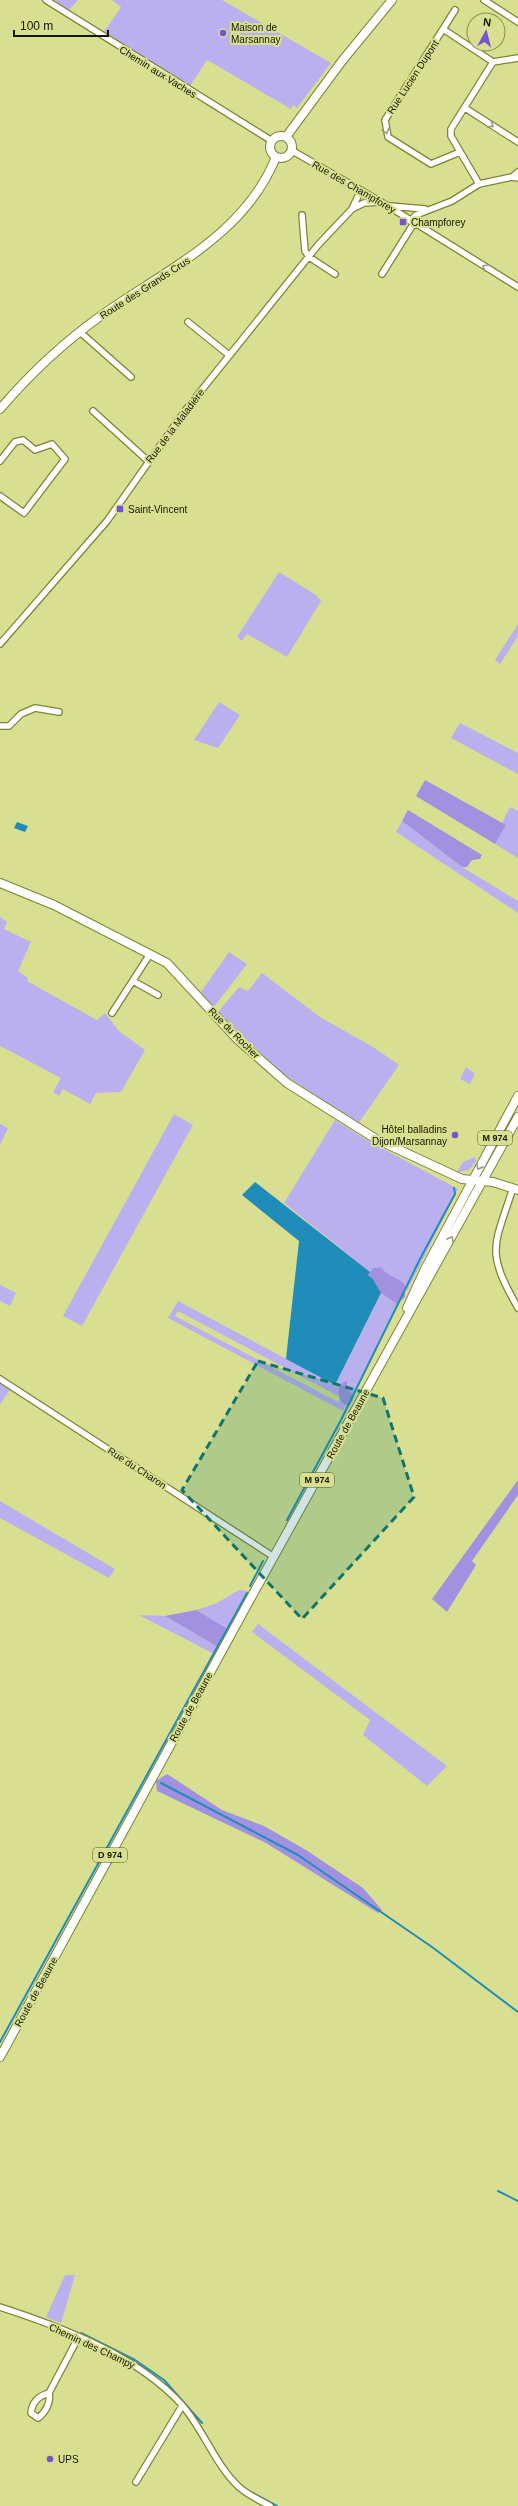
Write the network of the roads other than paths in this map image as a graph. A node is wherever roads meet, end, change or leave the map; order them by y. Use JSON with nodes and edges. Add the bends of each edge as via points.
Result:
{"nodes":[{"id":1,"x":46,"y":0,"type":"edge"},
{"id":2,"x":392,"y":0,"type":"edge"},
{"id":3,"x":484,"y":0,"type":"edge"},
{"id":4,"x":455,"y":10,"type":"dead end"},
{"id":5,"x":518,"y":22,"type":"edge"},
{"id":6,"x":444,"y":30,"type":"junction"},
{"id":7,"x":518,"y":58,"type":"edge"},
{"id":8,"x":494,"y":62,"type":"junction"},
{"id":9,"x":465,"y":108,"type":"junction"},
{"id":10,"x":286,"y":137,"type":"junction"},
{"id":11,"x":272,"y":141,"type":"junction"},
{"id":12,"x":518,"y":142,"type":"edge"},
{"id":13,"x":291,"y":150,"type":"junction"},
{"id":14,"x":460,"y":152,"type":"junction"},
{"id":15,"x":276,"y":156,"type":"junction"},
{"id":16,"x":518,"y":172,"type":"edge"},
{"id":17,"x":512,"y":176,"type":"junction"},
{"id":18,"x":518,"y":178,"type":"edge"},
{"id":19,"x":479,"y":184,"type":"junction"},
{"id":20,"x":364,"y":192,"type":"junction"},
{"id":21,"x":380,"y":202,"type":"junction"},
{"id":22,"x":364,"y":203,"type":"junction"},
{"id":23,"x":388,"y":206,"type":"junction"},
{"id":24,"x":406,"y":208,"type":"junction"},
{"id":25,"x":352,"y":209,"type":"junction"},
{"id":26,"x":431,"y":209,"type":"junction"},
{"id":27,"x":302,"y":215,"type":"dead end"},
{"id":28,"x":405,"y":217,"type":"junction"},
{"id":29,"x":412,"y":222,"type":"junction"},
{"id":30,"x":309,"y":257,"type":"junction"},
{"id":31,"x":335,"y":274,"type":"dead end"},
{"id":32,"x":382,"y":274,"type":"dead end"},
{"id":33,"x":518,"y":287,"type":"edge"},
{"id":34,"x":188,"y":322,"type":"dead end"},
{"id":35,"x":80,"y":332,"type":"junction"},
{"id":36,"x":229,"y":355,"type":"junction"},
{"id":37,"x":131,"y":377,"type":"dead end"},
{"id":38,"x":0,"y":409,"type":"edge"},
{"id":39,"x":92,"y":411,"type":"dead end"},
{"id":40,"x":148,"y":461,"type":"junction"},
{"id":41,"x":0,"y":462,"type":"edge"},
{"id":42,"x":0,"y":496,"type":"edge"},
{"id":43,"x":0,"y":644,"type":"edge"},
{"id":44,"x":59,"y":712,"type":"dead end"},
{"id":45,"x":0,"y":726,"type":"edge"},
{"id":46,"x":0,"y":883,"type":"edge"},
{"id":47,"x":150,"y":954,"type":"junction"},
{"id":48,"x":133,"y":981,"type":"junction"},
{"id":49,"x":158,"y":995,"type":"dead end"},
{"id":50,"x":112,"y":1013,"type":"dead end"},
{"id":51,"x":518,"y":1096,"type":"edge"},
{"id":52,"x":518,"y":1116,"type":"edge"},
{"id":53,"x":472,"y":1180,"type":"junction"},
{"id":54,"x":483,"y":1181,"type":"junction"},
{"id":55,"x":515,"y":1189,"type":"edge"},
{"id":56,"x":518,"y":1308,"type":"edge"},
{"id":57,"x":384,"y":1358,"type":"junction"},
{"id":58,"x":0,"y":1378,"type":"edge"},
{"id":59,"x":274,"y":1557,"type":"junction"},
{"id":60,"x":220,"y":1654,"type":"joint"},
{"id":61,"x":0,"y":2057,"type":"edge"},
{"id":62,"x":0,"y":2307,"type":"edge"},
{"id":63,"x":78,"y":2338,"type":"junction"},
{"id":64,"x":49,"y":2393,"type":"dead end"},
{"id":65,"x":182,"y":2406,"type":"junction"},
{"id":66,"x":136,"y":2482,"type":"dead end"},
{"id":67,"x":270,"y":2506,"type":"edge"}],
"edges":[{"from":1,"to":11,"type":"street","name":"Chemin aux Vaches","via":[[192,94]]},
{"from":2,"to":10,"type":"main road","via":[[342,61]]},
{"from":3,"to":5,"type":"street"},
{"from":4,"to":6,"type":"street","name":"Rue Lucien Dupont"},
{"from":6,"to":8,"type":"street","name":"Rue Lucien Dupont"},
{"from":6,"to":14,"type":"street","name":"Rue Lucien Dupont","one_way":true,"via":[[384,123],[388,137],[426,163],[435,164]]},
{"from":7,"to":8,"type":"street"},
{"from":8,"to":9,"type":"street"},
{"from":9,"to":12,"type":"street","one_way":true},
{"from":9,"to":14,"type":"street","via":[[451,129],[451,136]]},
{"from":10,"to":11,"type":"main road","via":[[277,137]]},
{"from":10,"to":13,"type":"main road","via":[[291,144]]},
{"from":11,"to":15,"type":"main road","via":[[271,150]]},
{"from":13,"to":15,"type":"main road","via":[[284,157]]},
{"from":13,"to":20,"type":"street","name":"Rue des Champforey"},
{"from":14,"to":19,"type":"street"},
{"from":15,"to":35,"type":"main road","name":"Route des Grands Crus","via":[[254,197],[213,241]]},
{"from":16,"to":17,"type":"street"},
{"from":17,"to":18,"type":"street"},
{"from":17,"to":19,"type":"street"},
{"from":19,"to":26,"type":"street","via":[[452,201]]},
{"from":20,"to":21,"type":"street","name":"Rue des Champforey"},
{"from":20,"to":22,"type":"street"},
{"from":20,"to":25,"type":"street","name":"Rue de la Maladière"},
{"from":21,"to":22,"type":"street","name":"Rue de la Maladière"},
{"from":21,"to":23,"type":"street","name":"Rue des Champforey"},
{"from":22,"to":25,"type":"street","name":"Rue de la Maladière"},
{"from":23,"to":24,"type":"street"},
{"from":23,"to":28,"type":"street","name":"Rue des Champforey"},
{"from":24,"to":26,"type":"street"},
{"from":24,"to":28,"type":"street"},
{"from":25,"to":30,"type":"street","name":"Rue de la Maladière"},
{"from":26,"to":29,"type":"street","via":[[416,215]]},
{"from":27,"to":30,"type":"street","via":[[305,251]]},
{"from":28,"to":29,"type":"street","name":"Rue des Champforey"},
{"from":29,"to":32,"type":"street"},
{"from":33,"to":29,"type":"street","name":"Rue des Champforey","one_way":true},
{"from":30,"to":31,"type":"street"},
{"from":30,"to":36,"type":"street","name":"Rue de la Maladière"},
{"from":34,"to":36,"type":"street"},
{"from":35,"to":37,"type":"street"},
{"from":35,"to":38,"type":"main road","name":"Route des Grands Crus","via":[[24,382]]},
{"from":36,"to":40,"type":"street","name":"Rue de la Maladière"},
{"from":39,"to":40,"type":"street"},
{"from":40,"to":43,"type":"street","name":"Rue de la Maladière","via":[[107,520]]},
{"from":41,"to":42,"type":"street","via":[[15,442],[23,440],[35,450],[52,444],[65,460],[24,513]]},
{"from":44,"to":45,"type":"street","via":[[35,708],[22,714],[9,726]]},
{"from":46,"to":47,"type":"main road","name":"Rue du Rocher","via":[[54,905]]},
{"from":47,"to":48,"type":"street"},
{"from":47,"to":53,"type":"main road","name":"Rue du Rocher","via":[[167,963],[238,1040],[287,1083],[376,1139],[460,1178]]},
{"from":48,"to":49,"type":"street"},
{"from":48,"to":50,"type":"street"},
{"from":51,"to":53,"type":"main road","number":"M 974","one_way":true},
{"from":52,"to":54,"type":"main road","number":"M 974"},
{"from":53,"to":54,"type":"main road","name":"Rue du Rocher"},
{"from":53,"to":57,"type":"main road","number":"M 974","via":[[425,1269]]},
{"from":54,"to":55,"type":"main road","name":"Rue du Rocher"},
{"from":57,"to":54,"type":"main road","number":"M 974","one_way":true},
{"from":55,"to":56,"type":"street","via":[[496,1234],[494,1251],[505,1285]]},
{"from":57,"to":59,"type":"main road","name":"Route de Beaune","number":"M 974"},
{"from":58,"to":59,"type":"street","name":"Rue du Charon"},
{"from":59,"to":60,"type":"main road","name":"Route de Beaune","number":"M 974"},
{"from":60,"to":61,"type":"main road","name":"Route de Beaune","number":"D 974"},
{"from":62,"to":63,"type":"street","name":"Chemin des Champy"},
{"from":63,"to":64,"type":"street"},
{"from":63,"to":65,"type":"street","name":"Chemin des Champy","via":[[142,2370]]},
{"from":65,"to":66,"type":"street","via":[[155,2455]]},
{"from":65,"to":67,"type":"street","name":"Chemin des Champy","via":[[231,2477],[253,2497]]}]}
